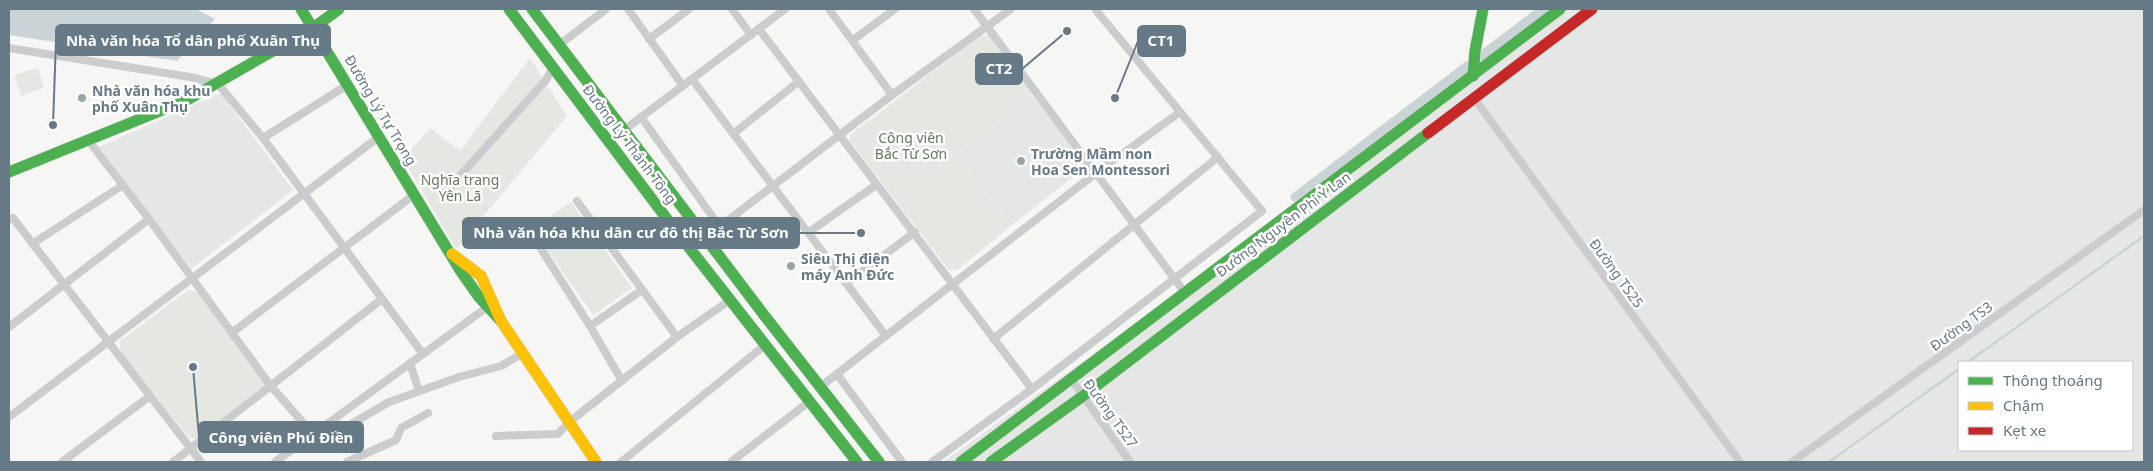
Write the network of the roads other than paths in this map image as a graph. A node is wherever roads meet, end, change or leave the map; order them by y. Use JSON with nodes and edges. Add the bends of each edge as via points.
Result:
{"nodes":[{"id":1,"x":301,"y":9,"type":"edge"},
{"id":2,"x":339,"y":9,"type":"edge"},
{"id":3,"x":509,"y":9,"type":"edge"},
{"id":4,"x":532,"y":9,"type":"edge"},
{"id":5,"x":606,"y":9,"type":"edge"},
{"id":6,"x":628,"y":9,"type":"edge"},
{"id":7,"x":689,"y":9,"type":"edge"},
{"id":8,"x":732,"y":9,"type":"edge"},
{"id":9,"x":785,"y":9,"type":"edge"},
{"id":10,"x":829,"y":9,"type":"edge"},
{"id":11,"x":895,"y":9,"type":"edge"},
{"id":12,"x":974,"y":9,"type":"edge"},
{"id":13,"x":1011,"y":9,"type":"edge"},
{"id":14,"x":1095,"y":9,"type":"edge"},
{"id":15,"x":1483,"y":9,"type":"edge"},
{"id":16,"x":1560,"y":9,"type":"edge"},
{"id":17,"x":1592,"y":9,"type":"edge"},
{"id":18,"x":987,"y":26,"type":"junction"},
{"id":19,"x":313,"y":28,"type":"junction"},
{"id":20,"x":759,"y":29,"type":"junction"},
{"id":21,"x":751,"y":35,"type":"junction"},
{"id":22,"x":649,"y":39,"type":"junction"},
{"id":23,"x":853,"y":40,"type":"junction"},
{"id":24,"x":559,"y":45,"type":"junction"},
{"id":25,"x":9,"y":48,"type":"edge"},
{"id":26,"x":553,"y":67,"type":"junction"},
{"id":27,"x":1473,"y":76,"type":"junction"},
{"id":28,"x":692,"y":80,"type":"junction"},
{"id":29,"x":798,"y":82,"type":"junction"},
{"id":30,"x":218,"y":84,"type":"junction"},
{"id":31,"x":349,"y":84,"type":"junction"},
{"id":32,"x":683,"y":86,"type":"junction"},
{"id":33,"x":892,"y":95,"type":"junction"},
{"id":34,"x":1474,"y":98,"type":"junction"},
{"id":35,"x":1180,"y":112,"type":"junction"},
{"id":36,"x":641,"y":117,"type":"junction"},
{"id":37,"x":624,"y":130,"type":"junction"},
{"id":38,"x":733,"y":134,"type":"junction"},
{"id":39,"x":380,"y":136,"type":"junction"},
{"id":40,"x":840,"y":136,"type":"junction"},
{"id":41,"x":263,"y":138,"type":"junction"},
{"id":42,"x":88,"y":140,"type":"junction"},
{"id":43,"x":1218,"y":157,"type":"junction"},
{"id":44,"x":9,"y":172,"type":"edge"},
{"id":45,"x":1096,"y":173,"type":"junction"},
{"id":46,"x":122,"y":185,"type":"junction"},
{"id":47,"x":876,"y":185,"type":"junction"},
{"id":48,"x":450,"y":187,"type":"dead end"},
{"id":49,"x":774,"y":187,"type":"junction"},
{"id":50,"x":302,"y":193,"type":"junction"},
{"id":51,"x":415,"y":194,"type":"junction"},
{"id":52,"x":577,"y":201,"type":"dead end"},
{"id":53,"x":2144,"y":210,"type":"edge"},
{"id":54,"x":149,"y":218,"type":"junction"},
{"id":55,"x":9,"y":219,"type":"edge"},
{"id":56,"x":1135,"y":226,"type":"junction"},
{"id":57,"x":720,"y":227,"type":"junction"},
{"id":58,"x":529,"y":230,"type":"dead end"},
{"id":59,"x":809,"y":232,"type":"junction"},
{"id":60,"x":915,"y":232,"type":"junction"},
{"id":61,"x":706,"y":237,"type":"junction"},
{"id":62,"x":32,"y":244,"type":"junction"},
{"id":63,"x":343,"y":248,"type":"junction"},
{"id":64,"x":451,"y":253,"type":"junction"},
{"id":65,"x":192,"y":278,"type":"junction"},
{"id":66,"x":1175,"y":279,"type":"junction"},
{"id":67,"x":847,"y":283,"type":"junction"},
{"id":68,"x":952,"y":284,"type":"junction"},
{"id":69,"x":63,"y":285,"type":"junction"},
{"id":70,"x":642,"y":290,"type":"junction"},
{"id":71,"x":1185,"y":293,"type":"junction"},
{"id":72,"x":382,"y":299,"type":"junction"},
{"id":73,"x":730,"y":300,"type":"junction"},
{"id":74,"x":486,"y":308,"type":"junction"},
{"id":75,"x":760,"y":309,"type":"junction"},
{"id":76,"x":501,"y":321,"type":"junction"},
{"id":77,"x":746,"y":321,"type":"junction"},
{"id":78,"x":590,"y":326,"type":"junction"},
{"id":79,"x":9,"y":327,"type":"edge"},
{"id":80,"x":233,"y":332,"type":"junction"},
{"id":81,"x":886,"y":336,"type":"junction"},
{"id":82,"x":678,"y":337,"type":"junction"},
{"id":83,"x":993,"y":339,"type":"junction"},
{"id":84,"x":108,"y":342,"type":"junction"},
{"id":85,"x":765,"y":345,"type":"junction"},
{"id":86,"x":523,"y":353,"type":"junction"},
{"id":87,"x":424,"y":354,"type":"junction"},
{"id":88,"x":410,"y":363,"type":"junction"},
{"id":89,"x":836,"y":374,"type":"junction"},
{"id":90,"x":1071,"y":379,"type":"junction"},
{"id":91,"x":622,"y":381,"type":"junction"},
{"id":92,"x":270,"y":385,"type":"junction"},
{"id":93,"x":820,"y":387,"type":"junction"},
{"id":94,"x":1032,"y":389,"type":"junction"},
{"id":95,"x":419,"y":391,"type":"junction"},
{"id":96,"x":150,"y":396,"type":"junction"},
{"id":97,"x":1083,"y":396,"type":"junction"},
{"id":98,"x":810,"y":401,"type":"junction"},
{"id":99,"x":428,"y":413,"type":"dead end"},
{"id":100,"x":9,"y":417,"type":"edge"},
{"id":101,"x":568,"y":423,"type":"junction"},
{"id":102,"x":312,"y":434,"type":"junction"},
{"id":103,"x":496,"y":436,"type":"dead end"},
{"id":104,"x":191,"y":449,"type":"junction"},
{"id":105,"x":62,"y":462,"type":"edge"},
{"id":106,"x":173,"y":462,"type":"edge"},
{"id":107,"x":201,"y":462,"type":"edge"},
{"id":108,"x":275,"y":462,"type":"edge"},
{"id":109,"x":347,"y":462,"type":"edge"},
{"id":110,"x":595,"y":462,"type":"edge"},
{"id":111,"x":621,"y":462,"type":"edge"},
{"id":112,"x":731,"y":462,"type":"edge"},
{"id":113,"x":858,"y":462,"type":"edge"},
{"id":114,"x":879,"y":462,"type":"edge"},
{"id":115,"x":902,"y":462,"type":"edge"},
{"id":116,"x":932,"y":462,"type":"edge"},
{"id":117,"x":962,"y":462,"type":"edge"},
{"id":118,"x":991,"y":462,"type":"edge"},
{"id":119,"x":1130,"y":462,"type":"edge"},
{"id":120,"x":1740,"y":462,"type":"edge"},
{"id":121,"x":1792,"y":462,"type":"edge"}],
"edges":[{"from":1,"to":19,"type":"main road","name":"Đường Lý Tự Trọng"},
{"from":2,"to":19,"type":"main road"},
{"from":3,"to":26,"type":"main road","name":"Đường Lý Thánh Tông"},
{"from":4,"to":24,"type":"main road","name":"Đường Lý Thánh Tông"},
{"from":5,"to":24,"type":"street"},
{"from":6,"to":22,"type":"street"},
{"from":7,"to":22,"type":"street"},
{"from":8,"to":21,"type":"street"},
{"from":9,"to":20,"type":"street"},
{"from":10,"to":23,"type":"street"},
{"from":11,"to":23,"type":"street"},
{"from":12,"to":18,"type":"street"},
{"from":13,"to":18,"type":"street"},
{"from":14,"to":35,"type":"street"},
{"from":15,"to":27,"type":"main road"},
{"from":16,"to":27,"type":"main road","name":"Đường Nguyên Phi Ỷ Lan"},
{"from":17,"to":34,"type":"main road","name":"Đường Nguyên Phi Ỷ Lan"},
{"from":18,"to":33,"type":"street"},
{"from":18,"to":45,"type":"street"},
{"from":19,"to":30,"type":"main road"},
{"from":19,"to":31,"type":"main road","name":"Đường Lý Tự Trọng"},
{"from":20,"to":21,"type":"street"},
{"from":20,"to":29,"type":"street"},
{"from":21,"to":28,"type":"street"},
{"from":22,"to":32,"type":"street"},
{"from":23,"to":33,"type":"street"},
{"from":24,"to":37,"type":"main road","name":"Đường Lý Thánh Tông"},
{"from":25,"to":30,"type":"street"},
{"from":26,"to":48,"type":"street","via":[[546,80]]},
{"from":26,"to":73,"type":"main road","name":"Đường Lý Thánh Tông"},
{"from":27,"to":34,"type":"main road"},
{"from":27,"to":71,"type":"main road","name":"Đường Nguyên Phi Ỷ Lan"},
{"from":28,"to":32,"type":"street"},
{"from":28,"to":38,"type":"street"},
{"from":29,"to":38,"type":"street"},
{"from":29,"to":40,"type":"street"},
{"from":30,"to":41,"type":"street"},
{"from":30,"to":42,"type":"main road"},
{"from":31,"to":39,"type":"main road","name":"Đường Lý Tự Trọng"},
{"from":31,"to":41,"type":"street"},
{"from":32,"to":36,"type":"street"},
{"from":33,"to":40,"type":"street"},
{"from":34,"to":97,"type":"main road","name":"Đường Nguyên Phi Ỷ Lan"},
{"from":34,"to":120,"type":"street","name":"Đường TS25"},
{"from":35,"to":43,"type":"street"},
{"from":35,"to":45,"type":"street"},
{"from":36,"to":37,"type":"street"},
{"from":36,"to":57,"type":"street"},
{"from":37,"to":61,"type":"main road","name":"Đường Lý Thánh Tông"},
{"from":38,"to":49,"type":"street"},
{"from":39,"to":50,"type":"street"},
{"from":39,"to":51,"type":"main road","name":"Đường Lý Tự Trọng"},
{"from":40,"to":47,"type":"street"},
{"from":40,"to":49,"type":"street"},
{"from":41,"to":50,"type":"street"},
{"from":42,"to":44,"type":"main road"},
{"from":42,"to":46,"type":"street"},
{"from":43,"to":56,"type":"street"},
{"from":43,"to":66,"type":"street","via":[[1262,211]]},
{"from":45,"to":56,"type":"street"},
{"from":45,"to":68,"type":"street"},
{"from":46,"to":54,"type":"street"},
{"from":46,"to":62,"type":"street"},
{"from":47,"to":59,"type":"street"},
{"from":47,"to":60,"type":"street"},
{"from":49,"to":57,"type":"street"},
{"from":49,"to":59,"type":"street"},
{"from":50,"to":63,"type":"street"},
{"from":50,"to":65,"type":"street"},
{"from":51,"to":63,"type":"street"},
{"from":51,"to":64,"type":"main road","name":"Đường Lý Tự Trọng"},
{"from":52,"to":70,"type":"street"},
{"from":53,"to":121,"type":"street","name":"Đường TS3"},
{"from":54,"to":65,"type":"street"},
{"from":54,"to":69,"type":"street"},
{"from":55,"to":62,"type":"street","via":[[12,218]]},
{"from":56,"to":66,"type":"street"},
{"from":56,"to":83,"type":"street"},
{"from":57,"to":61,"type":"street"},
{"from":58,"to":78,"type":"street"},
{"from":59,"to":67,"type":"street"},
{"from":60,"to":67,"type":"street"},
{"from":60,"to":68,"type":"street"},
{"from":61,"to":75,"type":"main road","name":"Đường Lý Thánh Tông"},
{"from":62,"to":69,"type":"street"},
{"from":63,"to":72,"type":"street"},
{"from":63,"to":80,"type":"street"},
{"from":64,"to":74,"type":"main road","name":"Đường Lý Tự Trọng","via":[[466,282]]},
{"from":64,"to":76,"type":"main road","name":"Đường Lý Tự Trọng","via":[[481,276]]},
{"from":65,"to":80,"type":"street"},
{"from":65,"to":84,"type":"street"},
{"from":66,"to":71,"type":"street"},
{"from":66,"to":94,"type":"street"},
{"from":67,"to":81,"type":"street"},
{"from":68,"to":81,"type":"street"},
{"from":68,"to":83,"type":"street"},
{"from":69,"to":79,"type":"street"},
{"from":69,"to":84,"type":"street"},
{"from":70,"to":78,"type":"street"},
{"from":70,"to":82,"type":"street"},
{"from":71,"to":90,"type":"main road","name":"Đường Nguyên Phi Ỷ Lan"},
{"from":72,"to":87,"type":"street"},
{"from":72,"to":92,"type":"street"},
{"from":73,"to":77,"type":"main road","name":"Đường Lý Thánh Tông"},
{"from":73,"to":82,"type":"street"},
{"from":74,"to":76,"type":"main road","name":"Đường Lý Tự Trọng"},
{"from":74,"to":87,"type":"street"},
{"from":75,"to":77,"type":"main road"},
{"from":75,"to":93,"type":"main road","name":"Đường Lý Thánh Tông"},
{"from":76,"to":86,"type":"main road","name":"Đường Lý Tự Trọng"},
{"from":77,"to":85,"type":"main road","name":"Đường Lý Thánh Tông"},
{"from":78,"to":91,"type":"street"},
{"from":80,"to":92,"type":"street"},
{"from":81,"to":89,"type":"street"},
{"from":82,"to":91,"type":"street"},
{"from":83,"to":94,"type":"street"},
{"from":84,"to":96,"type":"street"},
{"from":84,"to":100,"type":"street"},
{"from":85,"to":98,"type":"main road","name":"Đường Lý Thánh Tông"},
{"from":85,"to":111,"type":"street"},
{"from":86,"to":95,"type":"street","via":[[501,366]]},
{"from":86,"to":101,"type":"main road","name":"Đường Lý Tự Trọng"},
{"from":87,"to":88,"type":"street"},
{"from":88,"to":95,"type":"street"},
{"from":88,"to":102,"type":"street"},
{"from":89,"to":93,"type":"street"},
{"from":89,"to":115,"type":"street"},
{"from":90,"to":97,"type":"street","name":"Đường TS27"},
{"from":90,"to":117,"type":"main road","name":"Đường Nguyên Phi Ỷ Lan"},
{"from":91,"to":101,"type":"street"},
{"from":92,"to":102,"type":"street"},
{"from":92,"to":104,"type":"street"},
{"from":93,"to":114,"type":"main road","name":"Đường Lý Thánh Tông"},
{"from":94,"to":116,"type":"street"},
{"from":95,"to":102,"type":"street","via":[[388,402],[322,442]]},
{"from":96,"to":104,"type":"street"},
{"from":96,"to":105,"type":"street"},
{"from":97,"to":118,"type":"main road","name":"Đường Nguyên Phi Ỷ Lan"},
{"from":97,"to":119,"type":"street","name":"Đường TS27"},
{"from":98,"to":112,"type":"street"},
{"from":98,"to":113,"type":"main road","name":"Đường Lý Thánh Tông"},
{"from":99,"to":109,"type":"street","via":[[401,428],[396,440]]},
{"from":101,"to":103,"type":"street","via":[[553,435]]},
{"from":101,"to":110,"type":"main road","name":"Đường Lý Tự Trọng"},
{"from":102,"to":108,"type":"street"},
{"from":104,"to":106,"type":"street"},
{"from":104,"to":107,"type":"street"}]}
